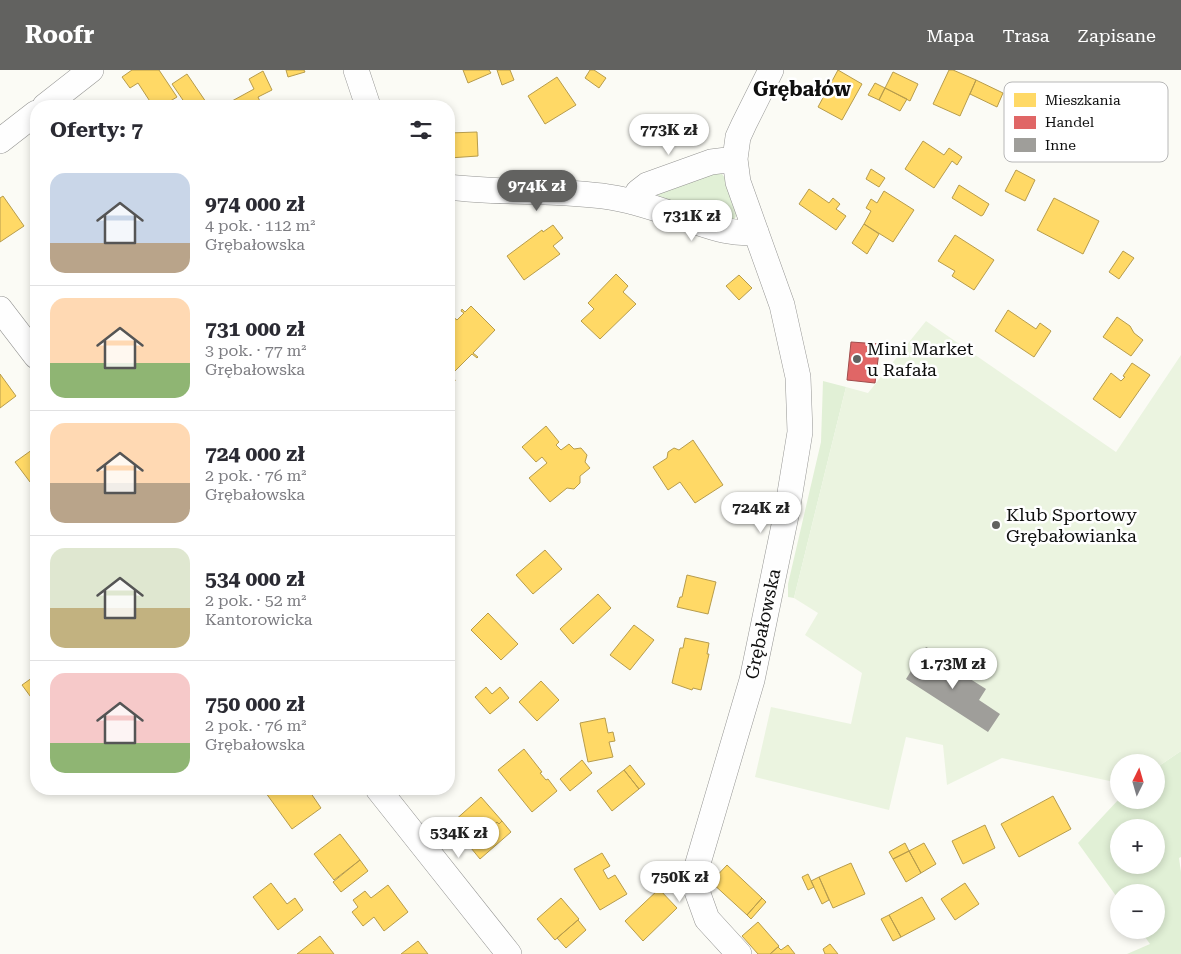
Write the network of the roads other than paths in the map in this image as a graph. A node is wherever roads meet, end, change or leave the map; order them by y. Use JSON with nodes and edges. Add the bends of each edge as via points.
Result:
{"nodes":[{"id":1,"x":91,"y":70,"type":"edge"},
{"id":2,"x":356,"y":70,"type":"edge"},
{"id":3,"x":771,"y":70,"type":"edge"},
{"id":4,"x":53,"y":100,"type":"edge"},
{"id":5,"x":366,"y":100,"type":"edge"},
{"id":6,"x":30,"y":118,"type":"edge"},
{"id":7,"x":0,"y":142,"type":"edge"},
{"id":8,"x":735,"y":159,"type":"junction"},
{"id":9,"x":455,"y":187,"type":"edge"},
{"id":10,"x":633,"y":202,"type":"junction"},
{"id":11,"x":756,"y":232,"type":"junction"},
{"id":12,"x":0,"y":309,"type":"edge"},
{"id":13,"x":30,"y":348,"type":"edge"},
{"id":14,"x":383,"y":795,"type":"edge"},
{"id":15,"x":509,"y":954,"type":"edge"},
{"id":16,"x":739,"y":954,"type":"edge"}],
"edges":[{"from":1,"to":4,"type":"street"},
{"from":2,"to":5,"type":"street"},
{"from":3,"to":8,"type":"street","name":"Grębałowska","via":[[738,138]]},
{"from":6,"to":7,"type":"street"},
{"from":8,"to":10,"type":"street","via":[[711,162],[647,186],[638,192]]},
{"from":8,"to":11,"type":"street","name":"Grębałowska","via":[[738,182]]},
{"from":9,"to":10,"type":"street","via":[[578,193]]},
{"from":10,"to":11,"type":"street","via":[[719,230],[744,234]]},
{"from":11,"to":16,"type":"street","name":"Grębałowska","via":[[782,305],[798,376],[800,432],[752,680],[693,880],[707,919]]},
{"from":12,"to":13,"type":"street"},
{"from":14,"to":15,"type":"street"}]}
